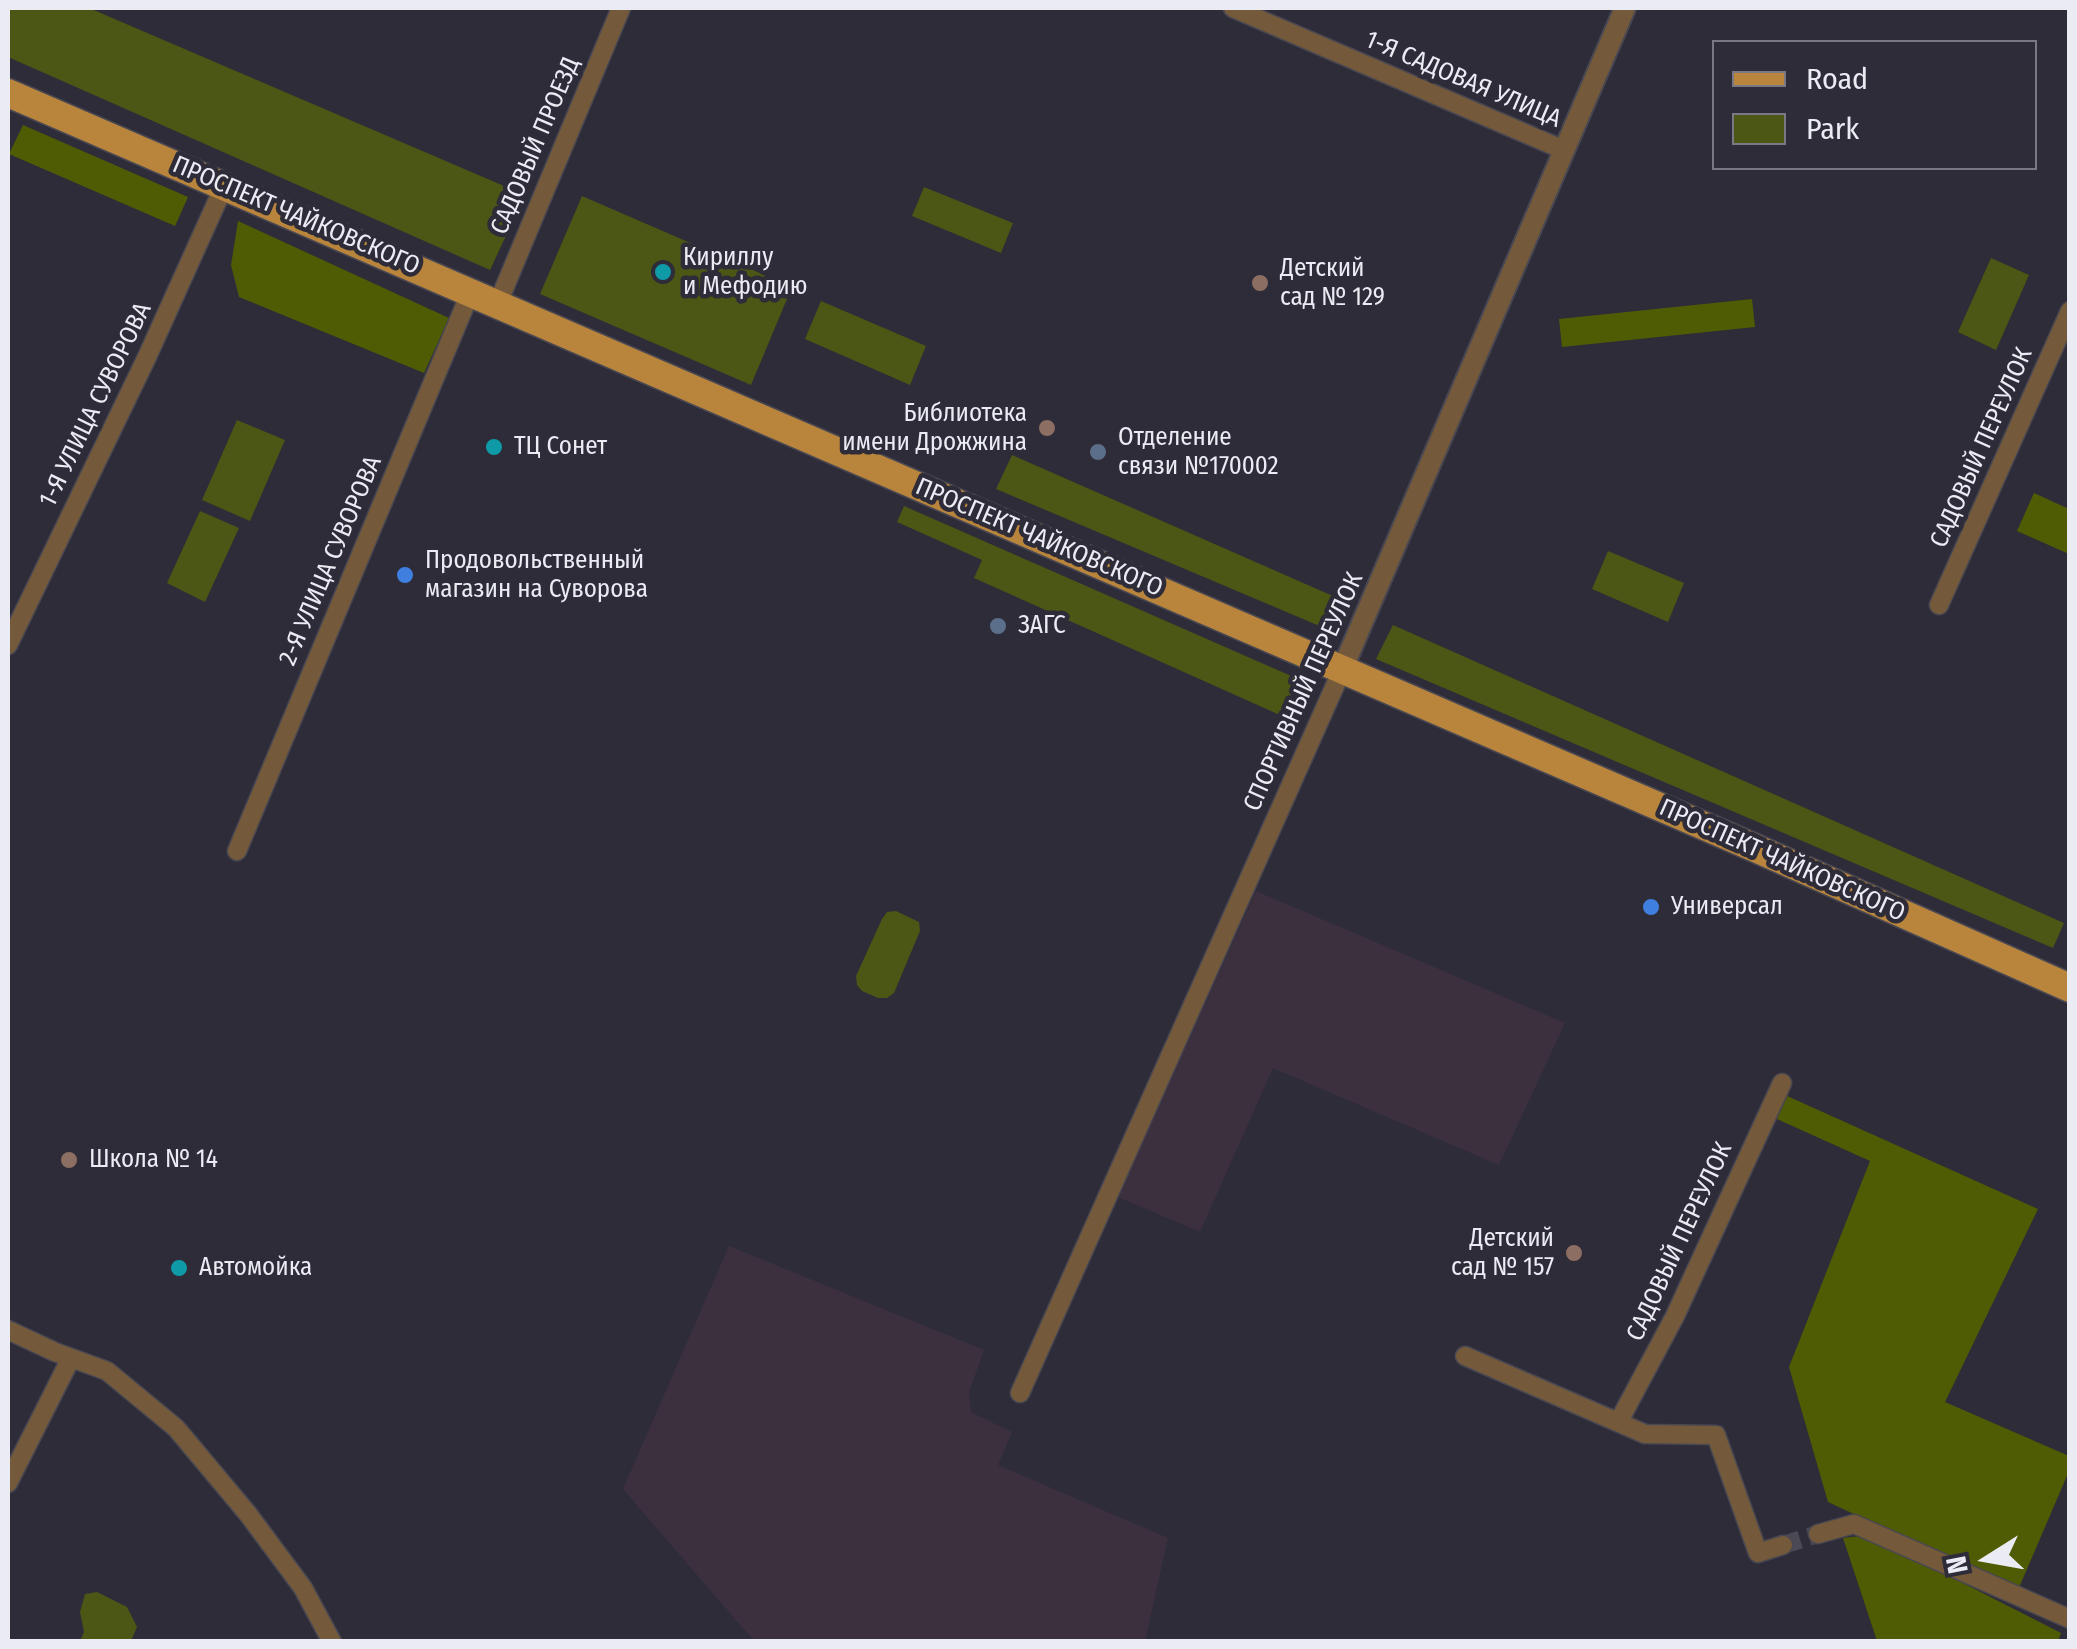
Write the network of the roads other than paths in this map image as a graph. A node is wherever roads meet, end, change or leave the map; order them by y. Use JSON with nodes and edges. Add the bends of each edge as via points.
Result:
{"nodes":[{"id":1,"x":621,"y":8,"type":"edge"},
{"id":2,"x":1233,"y":8,"type":"edge"},
{"id":3,"x":1625,"y":8,"type":"edge"},
{"id":4,"x":8,"y":92,"type":"edge"},
{"id":5,"x":1564,"y":150,"type":"junction"},
{"id":6,"x":226,"y":184,"type":"junction"},
{"id":7,"x":471,"y":291,"type":"junction"},
{"id":8,"x":498,"y":303,"type":"junction"},
{"id":9,"x":2070,"y":311,"type":"edge"},
{"id":10,"x":1939,"y":605,"type":"dead end"},
{"id":11,"x":8,"y":645,"type":"edge"},
{"id":12,"x":1342,"y":670,"type":"junction"},
{"id":13,"x":237,"y":851,"type":"dead end"},
{"id":14,"x":2070,"y":988,"type":"edge"},
{"id":15,"x":1782,"y":1083,"type":"dead end"},
{"id":16,"x":8,"y":1330,"type":"edge"},
{"id":17,"x":1465,"y":1356,"type":"dead end"},
{"id":18,"x":71,"y":1358,"type":"junction"},
{"id":19,"x":1020,"y":1393,"type":"dead end"},
{"id":20,"x":1619,"y":1421,"type":"junction"},
{"id":21,"x":8,"y":1483,"type":"edge"},
{"id":22,"x":1818,"y":1534,"type":"tunnel mouth"},
{"id":23,"x":1784,"y":1545,"type":"tunnel mouth"},
{"id":24,"x":2070,"y":1620,"type":"edge"},
{"id":25,"x":332,"y":1642,"type":"edge"}],
"edges":[{"from":1,"to":8,"type":"street","name":"САДОВЫЙ ПРОЕЗД"},
{"from":2,"to":5,"type":"street","name":"1-Я САДОВАЯ УЛИЦА"},
{"from":3,"to":5,"type":"street","name":"СПОРТИВНЫЙ ПЕРЕУЛОК"},
{"from":4,"to":6,"type":"main road","name":"ПРОСПЕКТ ЧАЙКОВСКОГО"},
{"from":5,"to":12,"type":"street","name":"СПОРТИВНЫЙ ПЕРЕУЛОК"},
{"from":6,"to":7,"type":"main road","name":"ПРОСПЕКТ ЧАЙКОВСКОГО"},
{"from":6,"to":11,"type":"street","name":"1-Я УЛИЦА СУВОРОВА"},
{"from":7,"to":8,"type":"main road","name":"ПРОСПЕКТ ЧАЙКОВСКОГО"},
{"from":7,"to":13,"type":"street","name":"2-Я УЛИЦА СУВОРОВА"},
{"from":8,"to":12,"type":"main road","name":"ПРОСПЕКТ ЧАЙКОВСКОГО"},
{"from":9,"to":10,"type":"street","name":"САДОВЫЙ ПЕРЕУЛОК"},
{"from":12,"to":14,"type":"main road","name":"ПРОСПЕКТ ЧАЙКОВСКОГО"},
{"from":12,"to":19,"type":"street","name":"СПОРТИВНЫЙ ПЕРЕУЛОК"},
{"from":15,"to":20,"type":"street","name":"САДОВЫЙ ПЕРЕУЛОК"},
{"from":16,"to":18,"type":"street"},
{"from":17,"to":20,"type":"street"},
{"from":18,"to":21,"type":"street"},
{"from":18,"to":25,"type":"street","via":[[106,1370],[176,1428],[303,1588]]},
{"from":20,"to":23,"type":"street","via":[[1645,1434],[1716,1435],[1758,1553]]},
{"from":22,"to":24,"type":"street","via":[[1854,1524]]}]}
